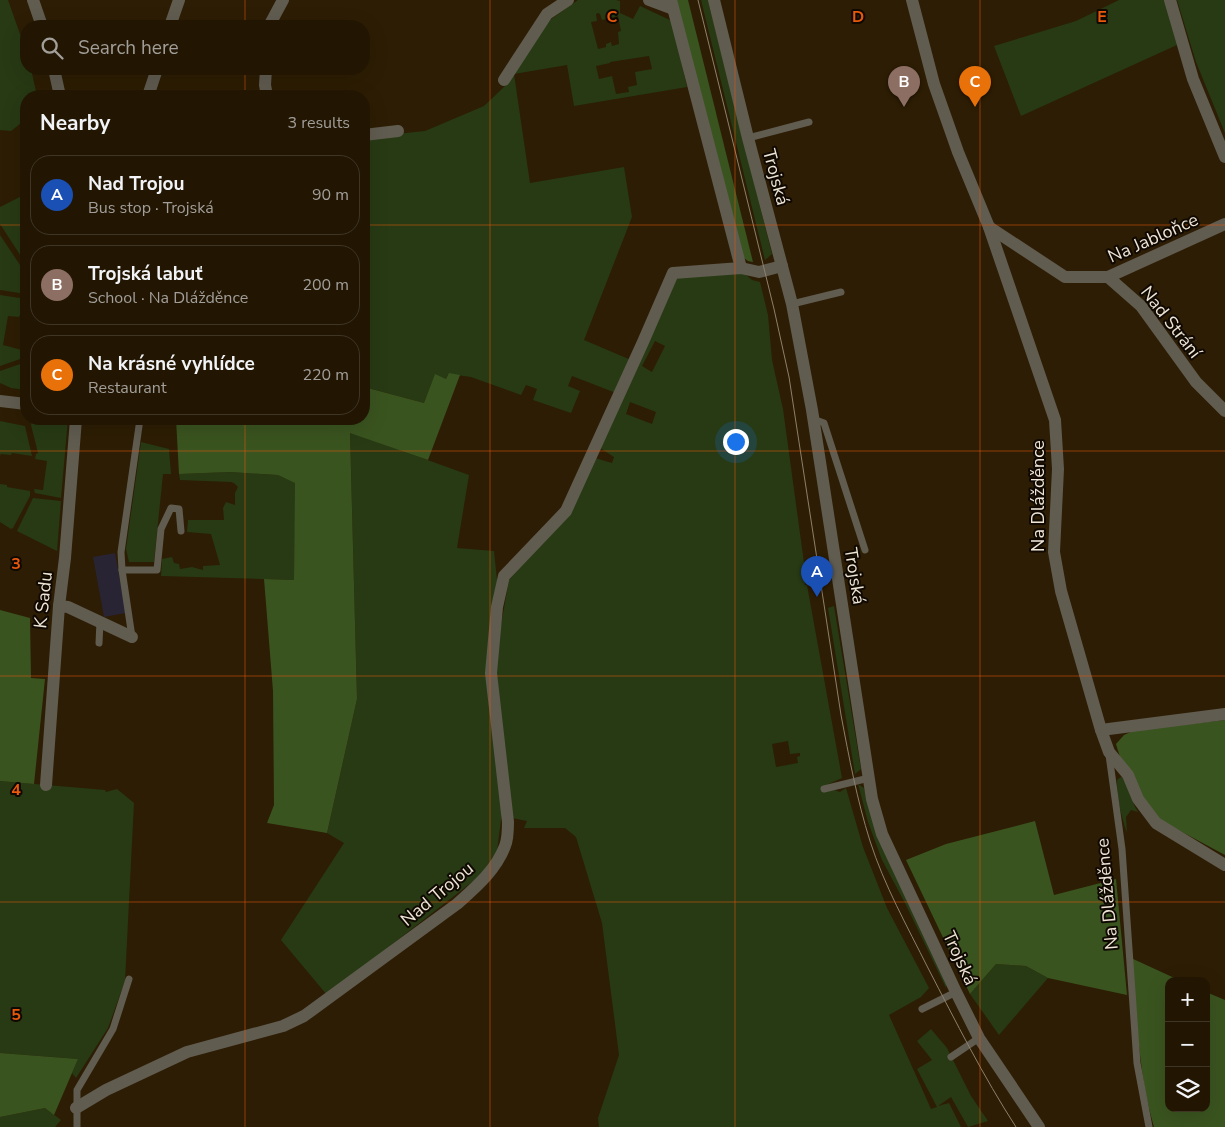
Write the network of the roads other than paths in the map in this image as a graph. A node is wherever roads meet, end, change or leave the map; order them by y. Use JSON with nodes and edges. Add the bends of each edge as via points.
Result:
{"nodes":[{"id":1,"x":33,"y":0,"type":"edge"},
{"id":2,"x":179,"y":0,"type":"edge"},
{"id":3,"x":282,"y":0,"type":"edge"},
{"id":4,"x":568,"y":0,"type":"edge"},
{"id":5,"x":649,"y":0,"type":"edge"},
{"id":6,"x":714,"y":0,"type":"edge"},
{"id":7,"x":912,"y":0,"type":"edge"},
{"id":8,"x":1170,"y":0,"type":"edge"},
{"id":9,"x":672,"y":4,"type":"edge"},
{"id":10,"x":40,"y":20,"type":"edge"},
{"id":11,"x":172,"y":20,"type":"edge"},
{"id":12,"x":272,"y":20,"type":"edge"},
{"id":13,"x":55,"y":75,"type":"edge"},
{"id":14,"x":154,"y":75,"type":"edge"},
{"id":15,"x":266,"y":75,"type":"edge"},
{"id":16,"x":504,"y":80,"type":"dead end"},
{"id":17,"x":59,"y":90,"type":"edge"},
{"id":18,"x":150,"y":90,"type":"edge"},
{"id":19,"x":265,"y":90,"type":"edge"},
{"id":20,"x":809,"y":122,"type":"dead end"},
{"id":21,"x":398,"y":131,"type":"dead end"},
{"id":22,"x":370,"y":134,"type":"edge"},
{"id":23,"x":748,"y":138,"type":"junction"},
{"id":24,"x":1225,"y":158,"type":"edge"},
{"id":25,"x":1225,"y":224,"type":"edge"},
{"id":26,"x":989,"y":227,"type":"junction"},
{"id":27,"x":782,"y":266,"type":"junction"},
{"id":28,"x":741,"y":268,"type":"junction"},
{"id":29,"x":1108,"y":277,"type":"junction"},
{"id":30,"x":841,"y":292,"type":"dead end"},
{"id":31,"x":792,"y":304,"type":"junction"},
{"id":32,"x":0,"y":401,"type":"edge"},
{"id":33,"x":20,"y":403,"type":"edge"},
{"id":34,"x":1225,"y":411,"type":"edge"},
{"id":35,"x":813,"y":419,"type":"junction"},
{"id":36,"x":76,"y":425,"type":"edge"},
{"id":37,"x":139,"y":425,"type":"edge"},
{"id":38,"x":181,"y":531,"type":"dead end"},
{"id":39,"x":865,"y":550,"type":"dead end"},
{"id":40,"x":122,"y":570,"type":"junction"},
{"id":41,"x":59,"y":606,"type":"junction"},
{"id":42,"x":100,"y":622,"type":"junction"},
{"id":43,"x":132,"y":637,"type":"joint"},
{"id":44,"x":99,"y":643,"type":"dead end"},
{"id":45,"x":1225,"y":714,"type":"edge"},
{"id":46,"x":1100,"y":730,"type":"junction"},
{"id":47,"x":1109,"y":752,"type":"junction"},
{"id":48,"x":869,"y":778,"type":"junction"},
{"id":49,"x":46,"y":786,"type":"dead end"},
{"id":50,"x":824,"y":789,"type":"dead end"},
{"id":51,"x":1225,"y":865,"type":"edge"},
{"id":52,"x":129,"y":979,"type":"dead end"},
{"id":53,"x":956,"y":992,"type":"junction"},
{"id":54,"x":922,"y":1009,"type":"dead end"},
{"id":55,"x":979,"y":1038,"type":"junction"},
{"id":56,"x":951,"y":1057,"type":"dead end"},
{"id":57,"x":76,"y":1108,"type":"junction"},
{"id":58,"x":77,"y":1127,"type":"edge"},
{"id":59,"x":1038,"y":1127,"type":"edge"},
{"id":60,"x":1149,"y":1127,"type":"edge"}],
"edges":[{"from":1,"to":10,"type":"street"},
{"from":2,"to":11,"type":"street"},
{"from":3,"to":12,"type":"street"},
{"from":4,"to":16,"type":"street","via":[[547,14]]},
{"from":5,"to":9,"type":"street"},
{"from":6,"to":23,"type":"street","name":"Trojská"},
{"from":7,"to":26,"type":"street","name":"Na Dlážděnce","via":[[934,84]]},
{"from":8,"to":24,"type":"street","via":[[1193,79]]},
{"from":9,"to":28,"type":"street"},
{"from":13,"to":17,"type":"street"},
{"from":14,"to":18,"type":"street"},
{"from":15,"to":19,"type":"street"},
{"from":20,"to":23,"type":"lane"},
{"from":21,"to":22,"type":"street"},
{"from":23,"to":27,"type":"street","name":"Trojská"},
{"from":25,"to":29,"type":"street","name":"Na Jabloňce"},
{"from":26,"to":29,"type":"street","name":"Na Jabloňce","via":[[1065,277]]},
{"from":26,"to":46,"type":"street","name":"Na Dlážděnce","via":[[1055,420],[1058,469],[1054,552],[1061,591]]},
{"from":27,"to":28,"type":"street","name":"Nad Trojou","via":[[758,272]]},
{"from":27,"to":31,"type":"street","name":"Trojská"},
{"from":28,"to":57,"type":"street","name":"Nad Trojou","via":[[673,273],[566,511],[504,576],[491,673],[508,822],[506,845],[494,867],[457,904],[304,1016],[283,1026],[187,1052],[106,1090]]},
{"from":29,"to":34,"type":"street","name":"Nad Strání","via":[[1141,306],[1196,382]]},
{"from":30,"to":31,"type":"lane"},
{"from":31,"to":35,"type":"street","name":"Trojská"},
{"from":32,"to":33,"type":"street"},
{"from":35,"to":39,"type":"lane","via":[[824,423]]},
{"from":35,"to":48,"type":"street","name":"Trojská"},
{"from":36,"to":41,"type":"street","name":"K Sadu"},
{"from":37,"to":40,"type":"lane","via":[[121,552]]},
{"from":38,"to":40,"type":"lane","via":[[181,512],[171,508],[161,529],[157,570]]},
{"from":40,"to":43,"type":"lane"},
{"from":41,"to":42,"type":"street"},
{"from":41,"to":49,"type":"street","name":"K Sadu"},
{"from":42,"to":43,"type":"street"},
{"from":42,"to":44,"type":"lane"},
{"from":45,"to":46,"type":"street"},
{"from":46,"to":47,"type":"street","name":"Na Dlážděnce"},
{"from":47,"to":51,"type":"street","via":[[1128,775],[1138,799],[1156,823]]},
{"from":47,"to":60,"type":"lane","name":"Na Dlážděnce","via":[[1122,849],[1137,1063]]},
{"from":48,"to":50,"type":"lane"},
{"from":48,"to":53,"type":"street","name":"Trojská","via":[[882,834]]},
{"from":52,"to":57,"type":"lane","via":[[113,1029],[77,1090]]},
{"from":53,"to":54,"type":"lane"},
{"from":53,"to":55,"type":"street","name":"Trojská"},
{"from":55,"to":56,"type":"lane"},
{"from":55,"to":59,"type":"street","name":"Trojská"},
{"from":57,"to":58,"type":"lane"}]}
